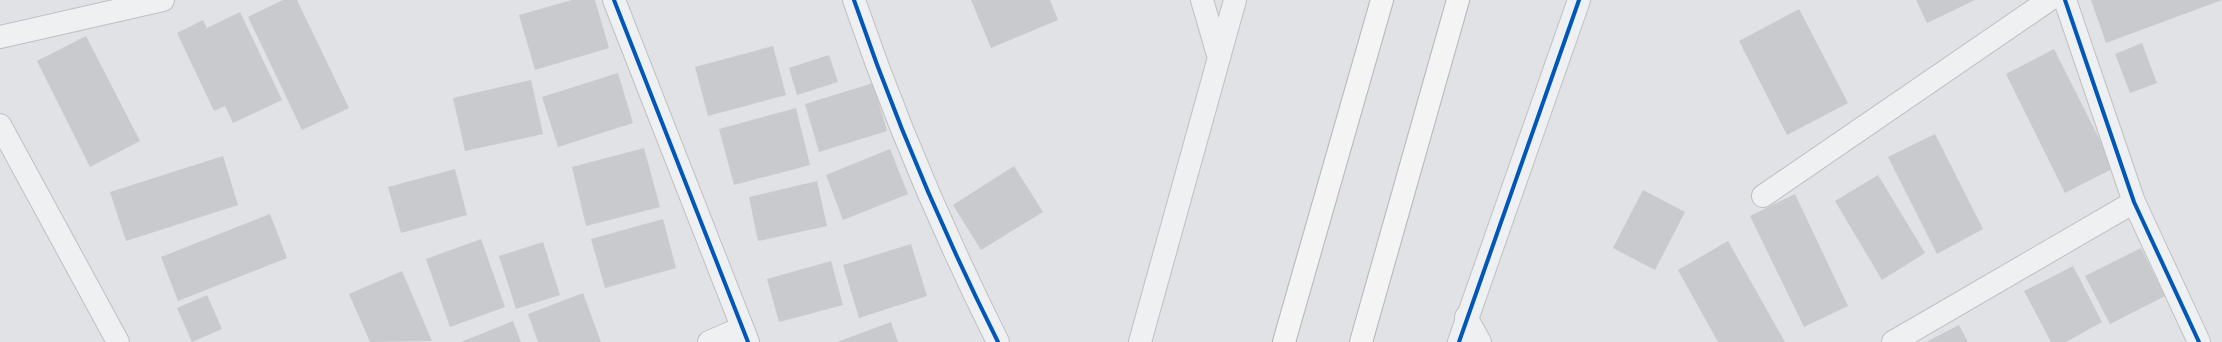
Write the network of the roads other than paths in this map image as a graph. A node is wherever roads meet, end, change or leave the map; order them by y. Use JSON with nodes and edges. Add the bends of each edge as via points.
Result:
{"nodes":[{"id":1,"x":164,"y":0,"type":"edge"},
{"id":2,"x":614,"y":0,"type":"edge"},
{"id":3,"x":854,"y":0,"type":"edge"},
{"id":4,"x":1202,"y":0,"type":"edge"},
{"id":5,"x":1235,"y":0,"type":"edge"},
{"id":6,"x":1382,"y":0,"type":"edge"},
{"id":7,"x":1458,"y":0,"type":"edge"},
{"id":8,"x":1579,"y":0,"type":"edge"},
{"id":9,"x":2049,"y":0,"type":"edge"},
{"id":10,"x":2065,"y":0,"type":"edge"},
{"id":11,"x":0,"y":37,"type":"edge"},
{"id":12,"x":1218,"y":55,"type":"junction"},
{"id":13,"x":0,"y":125,"type":"edge"},
{"id":14,"x":1763,"y":196,"type":"dead end"},
{"id":15,"x":2134,"y":202,"type":"junction"},
{"id":16,"x":1466,"y":317,"type":"junction"},
{"id":17,"x":745,"y":335,"type":"edge"},
{"id":18,"x":118,"y":342,"type":"edge"},
{"id":19,"x":709,"y":342,"type":"edge"},
{"id":20,"x":998,"y":342,"type":"edge"},
{"id":21,"x":1140,"y":342,"type":"edge"},
{"id":22,"x":1284,"y":342,"type":"edge"},
{"id":23,"x":1361,"y":342,"type":"edge"},
{"id":24,"x":1458,"y":342,"type":"edge"},
{"id":25,"x":1480,"y":342,"type":"edge"},
{"id":26,"x":1893,"y":342,"type":"edge"},
{"id":27,"x":2199,"y":342,"type":"edge"}],
"edges":[{"from":1,"to":11,"type":"street"},
{"from":2,"to":17,"type":"street"},
{"from":3,"to":20,"type":"street","via":[[873,56],[960,265]]},
{"from":4,"to":12,"type":"street"},
{"from":5,"to":12,"type":"street"},
{"from":6,"to":22,"type":"highway"},
{"from":7,"to":23,"type":"highway"},
{"from":8,"to":16,"type":"street"},
{"from":9,"to":14,"type":"street"},
{"from":10,"to":15,"type":"street"},
{"from":12,"to":21,"type":"street"},
{"from":13,"to":18,"type":"street"},
{"from":15,"to":26,"type":"street"},
{"from":15,"to":27,"type":"street"},
{"from":16,"to":24,"type":"street"},
{"from":16,"to":25,"type":"street"},
{"from":17,"to":19,"type":"street"}]}
